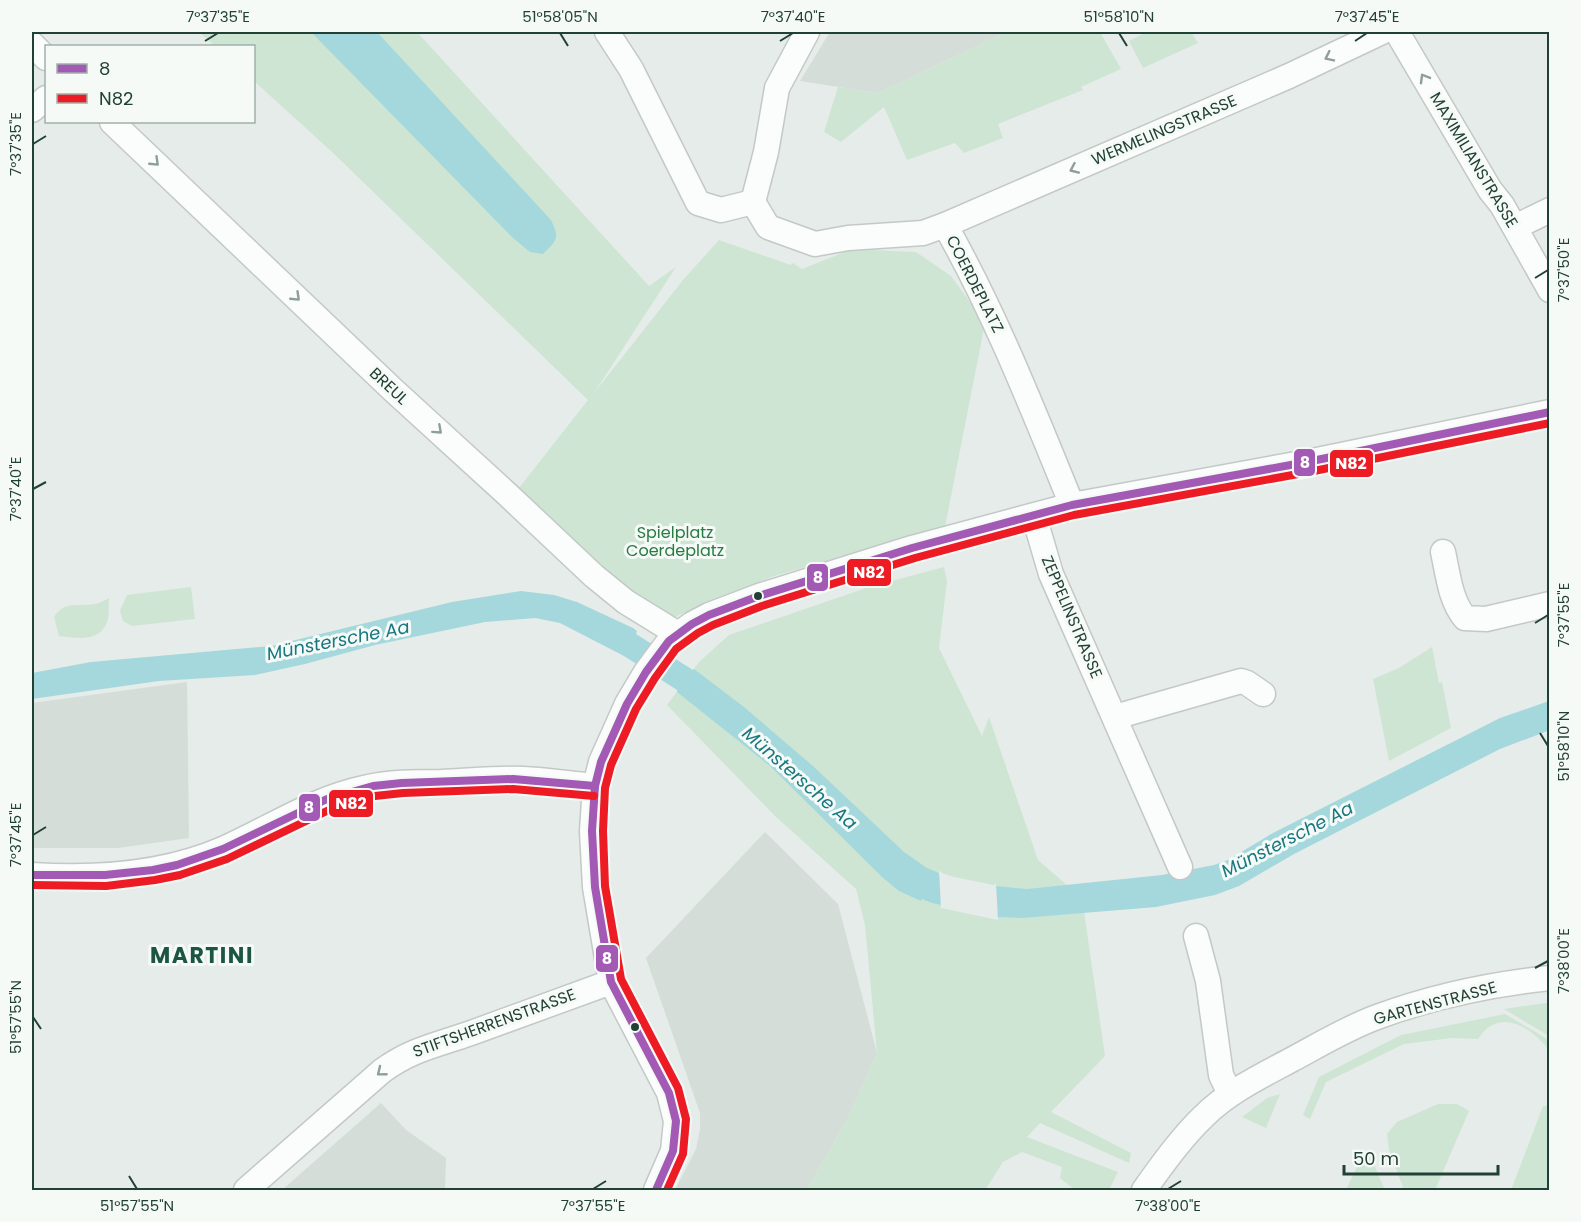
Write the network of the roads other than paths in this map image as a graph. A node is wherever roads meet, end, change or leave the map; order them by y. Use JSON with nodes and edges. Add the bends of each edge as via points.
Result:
{"nodes":[{"id":1,"x":607,"y":32,"type":"edge"},
{"id":2,"x":807,"y":32,"type":"edge"},
{"id":3,"x":1382,"y":32,"type":"edge"},
{"id":4,"x":1397,"y":32,"type":"edge"},
{"id":5,"x":32,"y":44,"type":"edge"},
{"id":6,"x":45,"y":57,"type":"edge"},
{"id":7,"x":45,"y":99,"type":"edge"},
{"id":8,"x":32,"y":110,"type":"edge"},
{"id":9,"x":113,"y":123,"type":"edge"},
{"id":10,"x":753,"y":202,"type":"junction"},
{"id":11,"x":1550,"y":210,"type":"edge"},
{"id":12,"x":945,"y":225,"type":"junction"},
{"id":13,"x":1515,"y":227,"type":"junction"},
{"id":14,"x":1550,"y":290,"type":"edge"},
{"id":15,"x":1550,"y":412,"type":"edge"},
{"id":16,"x":1072,"y":506,"type":"junction"},
{"id":17,"x":1034,"y":516,"type":"junction"},
{"id":18,"x":1443,"y":552,"type":"dead end"},
{"id":19,"x":1550,"y":604,"type":"edge"},
{"id":20,"x":670,"y":641,"type":"junction"},
{"id":21,"x":1263,"y":694,"type":"dead end"},
{"id":22,"x":1115,"y":717,"type":"junction"},
{"id":23,"x":595,"y":786,"type":"junction"},
{"id":24,"x":1180,"y":867,"type":"dead end"},
{"id":25,"x":32,"y":875,"type":"edge"},
{"id":26,"x":1196,"y":936,"type":"dead end"},
{"id":27,"x":1550,"y":978,"type":"edge"},
{"id":28,"x":611,"y":982,"type":"junction"},
{"id":29,"x":1230,"y":1094,"type":"junction"},
{"id":30,"x":246,"y":1191,"type":"edge"},
{"id":31,"x":656,"y":1191,"type":"edge"},
{"id":32,"x":1144,"y":1191,"type":"edge"}],
"edges":[{"from":1,"to":10,"type":"street","via":[[631,69],[698,203],[721,210]]},
{"from":2,"to":10,"type":"street","via":[[777,88]]},
{"from":3,"to":12,"type":"street","name":"WERMELINGSTRASSE","one_way":true},
{"from":13,"to":4,"type":"street","name":"MAXIMILIANSTRASSE","one_way":true},
{"from":5,"to":6,"type":"street"},
{"from":7,"to":8,"type":"street"},
{"from":9,"to":20,"type":"street","name":"BREUL","one_way":true,"via":[[392,389]]},
{"from":10,"to":12,"type":"street","name":"COERDEPLATZ","via":[[768,227],[815,244],[923,233]]},
{"from":11,"to":13,"type":"street"},
{"from":12,"to":16,"type":"street","name":"COERDEPLATZ","via":[[1016,366]]},
{"from":13,"to":14,"type":"street","name":"MAXIMILIANSTRASSE"},
{"from":15,"to":16,"type":"street"},
{"from":16,"to":17,"type":"street"},
{"from":17,"to":20,"type":"street","via":[[781,588],[723,609],[692,624]]},
{"from":17,"to":22,"type":"street","name":"ZEPPELINSTRASSE","via":[[1051,574]]},
{"from":18,"to":19,"type":"street","via":[[1454,600],[1465,618],[1486,619]]},
{"from":20,"to":23,"type":"street","via":[[646,672],[614,731]]},
{"from":21,"to":22,"type":"street","via":[[1241,681]]},
{"from":22,"to":24,"type":"street","name":"ZEPPELINSTRASSE"},
{"from":23,"to":25,"type":"street","via":[[522,779],[365,788],[321,802],[223,849],[170,867],[69,877]]},
{"from":23,"to":28,"type":"street","via":[[595,888]]},
{"from":26,"to":29,"type":"street","via":[[1208,981],[1221,1075]]},
{"from":27,"to":29,"type":"street","name":"GARTENSTRASSE","via":[[1514,982],[1375,1017]]},
{"from":28,"to":30,"type":"street","name":"STIFTSHERRENSTRASSE","one_way":true,"via":[[403,1056]]},
{"from":28,"to":31,"type":"street","via":[[669,1093],[676,1121],[673,1150]]},
{"from":29,"to":32,"type":"street","name":"GARTENSTRASSE","via":[[1204,1116]]}]}
